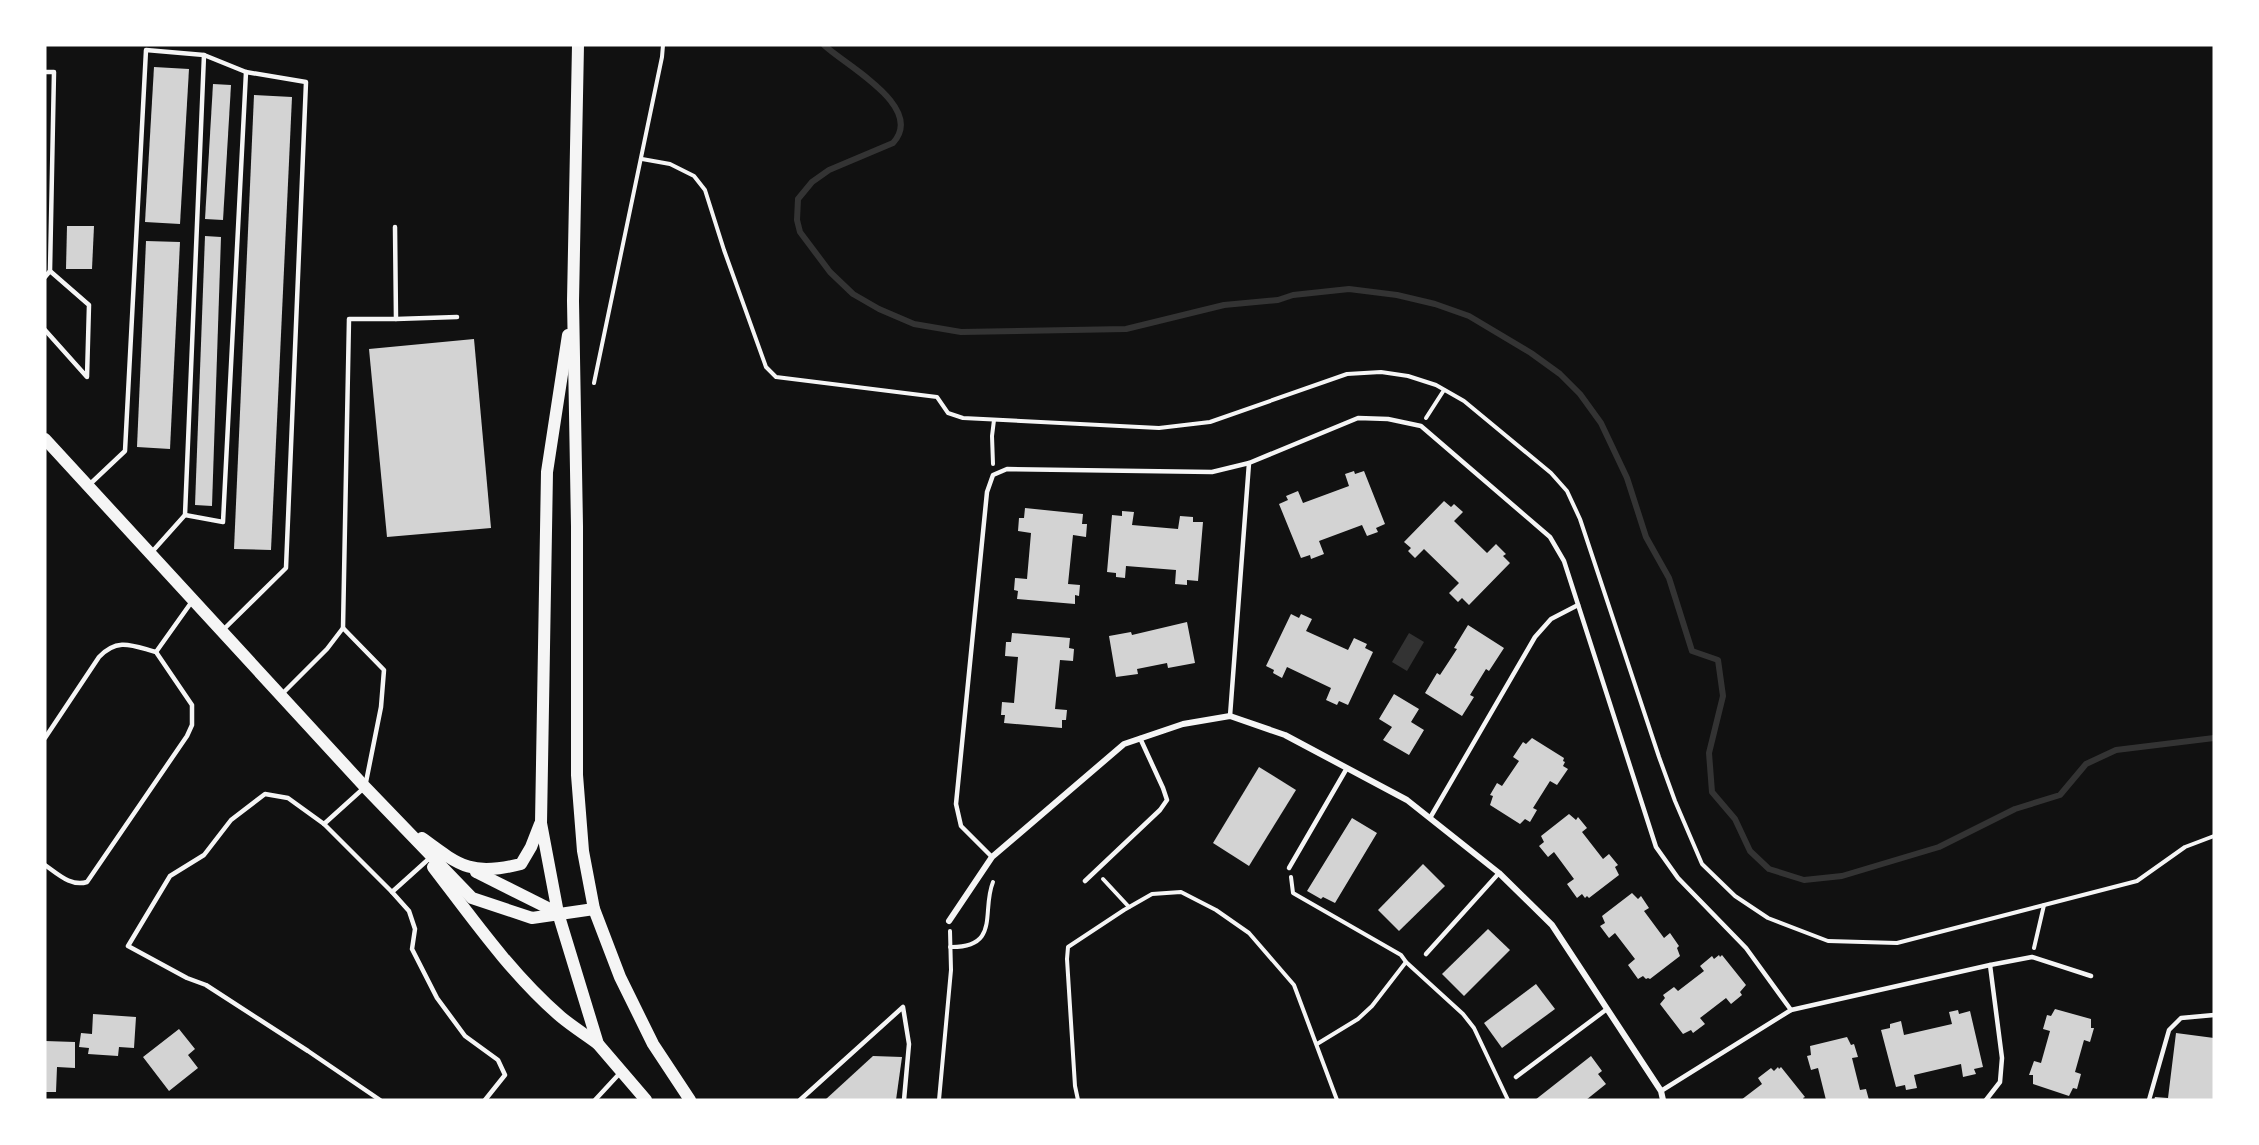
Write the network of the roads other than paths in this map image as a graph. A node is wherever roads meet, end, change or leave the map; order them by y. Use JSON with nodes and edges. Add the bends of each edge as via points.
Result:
{"nodes":[{"id":1,"x":578,"y":45,"type":"edge"},
{"id":2,"x":204,"y":55,"type":"junction"},
{"id":3,"x":45,"y":72,"type":"edge"},
{"id":4,"x":246,"y":72,"type":"junction"},
{"id":5,"x":395,"y":227,"type":"dead end"},
{"id":6,"x":50,"y":271,"type":"junction"},
{"id":7,"x":45,"y":277,"type":"edge"},
{"id":8,"x":573,"y":301,"type":"junction"},
{"id":9,"x":457,"y":317,"type":"dead end"},
{"id":10,"x":396,"y":319,"type":"junction"},
{"id":11,"x":45,"y":330,"type":"edge"},
{"id":12,"x":45,"y":439,"type":"edge"},
{"id":13,"x":1250,"y":463,"type":"junction"},
{"id":14,"x":88,"y":485,"type":"junction"},
{"id":15,"x":185,"y":514,"type":"junction"},
{"id":16,"x":151,"y":553,"type":"junction"},
{"id":17,"x":193,"y":599,"type":"junction"},
{"id":18,"x":1578,"y":605,"type":"junction"},
{"id":19,"x":343,"y":628,"type":"junction"},
{"id":20,"x":222,"y":631,"type":"junction"},
{"id":21,"x":156,"y":652,"type":"junction"},
{"id":22,"x":281,"y":695,"type":"junction"},
{"id":23,"x":1230,"y":716,"type":"junction"},
{"id":24,"x":45,"y":738,"type":"edge"},
{"id":25,"x":1140,"y":738,"type":"junction"},
{"id":26,"x":1347,"y":768,"type":"junction"},
{"id":27,"x":365,"y":787,"type":"junction"},
{"id":28,"x":391,"y":814,"type":"junction"},
{"id":29,"x":1430,"y":818,"type":"junction"},
{"id":30,"x":541,"y":823,"type":"junction"},
{"id":31,"x":324,"y":824,"type":"junction"},
{"id":32,"x":992,"y":856,"type":"junction"},
{"id":33,"x":430,"y":858,"type":"junction"},
{"id":34,"x":45,"y":865,"type":"edge"},
{"id":35,"x":1289,"y":867,"type":"road end"},
{"id":36,"x":468,"y":868,"type":"junction"},
{"id":37,"x":1499,"y":873,"type":"junction"},
{"id":38,"x":1085,"y":881,"type":"dead end"},
{"id":39,"x":392,"y":892,"type":"junction"},
{"id":40,"x":594,"y":909,"type":"junction"},
{"id":41,"x":558,"y":913,"type":"junction"},
{"id":42,"x":949,"y":921,"type":"road end"},
{"id":43,"x":1426,"y":954,"type":"dead end"},
{"id":44,"x":1990,"y":964,"type":"junction"},
{"id":45,"x":2091,"y":976,"type":"dead end"},
{"id":46,"x":1607,"y":1009,"type":"junction"},
{"id":47,"x":1791,"y":1010,"type":"junction"},
{"id":48,"x":2214,"y":1015,"type":"edge"},
{"id":49,"x":598,"y":1044,"type":"junction"},
{"id":50,"x":622,"y":1072,"type":"junction"},
{"id":51,"x":1516,"y":1077,"type":"dead end"},
{"id":52,"x":1661,"y":1091,"type":"junction"},
{"id":53,"x":380,"y":1100,"type":"edge"},
{"id":54,"x":485,"y":1100,"type":"edge"},
{"id":55,"x":595,"y":1100,"type":"edge"},
{"id":56,"x":646,"y":1100,"type":"edge"},
{"id":57,"x":690,"y":1100,"type":"edge"},
{"id":58,"x":800,"y":1100,"type":"edge"},
{"id":59,"x":904,"y":1100,"type":"edge"},
{"id":60,"x":1663,"y":1100,"type":"edge"},
{"id":61,"x":1986,"y":1100,"type":"edge"},
{"id":62,"x":2149,"y":1100,"type":"edge"}],
"edges":[{"from":1,"to":8,"type":"main road"},
{"from":2,"to":4,"type":"lane"},
{"from":2,"to":14,"type":"lane","via":[[146,50],[125,451]]},
{"from":2,"to":15,"type":"lane"},
{"from":3,"to":6,"type":"lane","via":[[54,72]]},
{"from":4,"to":15,"type":"lane","via":[[223,522]]},
{"from":4,"to":20,"type":"lane","via":[[306,82],[286,568]]},
{"from":5,"to":10,"type":"lane"},
{"from":6,"to":7,"type":"lane"},
{"from":6,"to":11,"type":"lane","via":[[89,305],[87,377]]},
{"from":8,"to":30,"type":"main road","via":[[547,472]]},
{"from":8,"to":40,"type":"main road","via":[[577,775],[583,851]]},
{"from":9,"to":10,"type":"lane"},
{"from":10,"to":19,"type":"lane","via":[[349,319]]},
{"from":12,"to":14,"type":"main road"},
{"from":13,"to":18,"type":"lane","via":[[1358,418],[1421,426],[1550,537],[1564,561]]},
{"from":13,"to":23,"type":"lane"},
{"from":13,"to":32,"type":"lane","via":[[1212,472],[1007,469],[993,475],[987,492],[956,804],[961,826]]},
{"from":14,"to":16,"type":"main road"},
{"from":15,"to":16,"type":"lane"},
{"from":16,"to":17,"type":"main road"},
{"from":17,"to":20,"type":"main road"},
{"from":17,"to":21,"type":"lane"},
{"from":18,"to":29,"type":"lane","via":[[1551,619],[1535,637]]},
{"from":18,"to":47,"type":"lane","via":[[1656,847],[1677,878],[1746,948]]},
{"from":19,"to":22,"type":"lane"},
{"from":19,"to":27,"type":"lane","via":[[384,670]]},
{"from":20,"to":22,"type":"main road"},
{"from":21,"to":24,"type":"lane","via":[[130,645],[106,650]]},
{"from":21,"to":34,"type":"lane","via":[[192,705],[188,736],[87,882],[72,883]]},
{"from":22,"to":27,"type":"main road"},
{"from":23,"to":25,"type":"street","via":[[1183,724]]},
{"from":23,"to":26,"type":"street","via":[[1285,735]]},
{"from":25,"to":32,"type":"street","via":[[1124,744]]},
{"from":25,"to":38,"type":"lane","via":[[1167,801]]},
{"from":26,"to":29,"type":"street","via":[[1407,800]]},
{"from":26,"to":35,"type":"lane"},
{"from":27,"to":28,"type":"main road"},
{"from":27,"to":31,"type":"lane"},
{"from":28,"to":33,"type":"main road"},
{"from":28,"to":36,"type":"main road"},
{"from":29,"to":37,"type":"street"},
{"from":30,"to":36,"type":"main road","via":[[521,864],[491,870]]},
{"from":30,"to":41,"type":"main road"},
{"from":31,"to":39,"type":"lane"},
{"from":31,"to":53,"type":"lane","via":[[288,798],[265,794],[231,820],[204,855],[170,876],[128,946],[206,985]]},
{"from":32,"to":42,"type":"street"},
{"from":33,"to":39,"type":"lane"},
{"from":33,"to":41,"type":"main road","via":[[472,898],[532,918]]},
{"from":33,"to":49,"type":"main road","via":[[487,937],[537,994]]},
{"from":36,"to":41,"type":"main road"},
{"from":37,"to":43,"type":"lane"},
{"from":37,"to":46,"type":"street","via":[[1552,925]]},
{"from":39,"to":54,"type":"lane","via":[[409,911],[415,929],[412,949],[437,998],[465,1036],[498,1060],[505,1075]]},
{"from":40,"to":41,"type":"main road"},
{"from":40,"to":57,"type":"main road","via":[[620,977],[653,1044]]},
{"from":41,"to":49,"type":"main road"},
{"from":44,"to":45,"type":"lane","via":[[2032,957]]},
{"from":44,"to":47,"type":"lane"},
{"from":44,"to":61,"type":"lane","via":[[2002,1058],[2000,1082]]},
{"from":46,"to":51,"type":"lane"},
{"from":46,"to":52,"type":"street"},
{"from":47,"to":52,"type":"lane"},
{"from":48,"to":62,"type":"lane","via":[[2181,1018],[2169,1030]]},
{"from":49,"to":50,"type":"main road"},
{"from":50,"to":55,"type":"lane"},
{"from":50,"to":56,"type":"main road"},
{"from":52,"to":60,"type":"street"},
{"from":58,"to":59,"type":"lane","via":[[903,1006],[909,1044]]}]}
